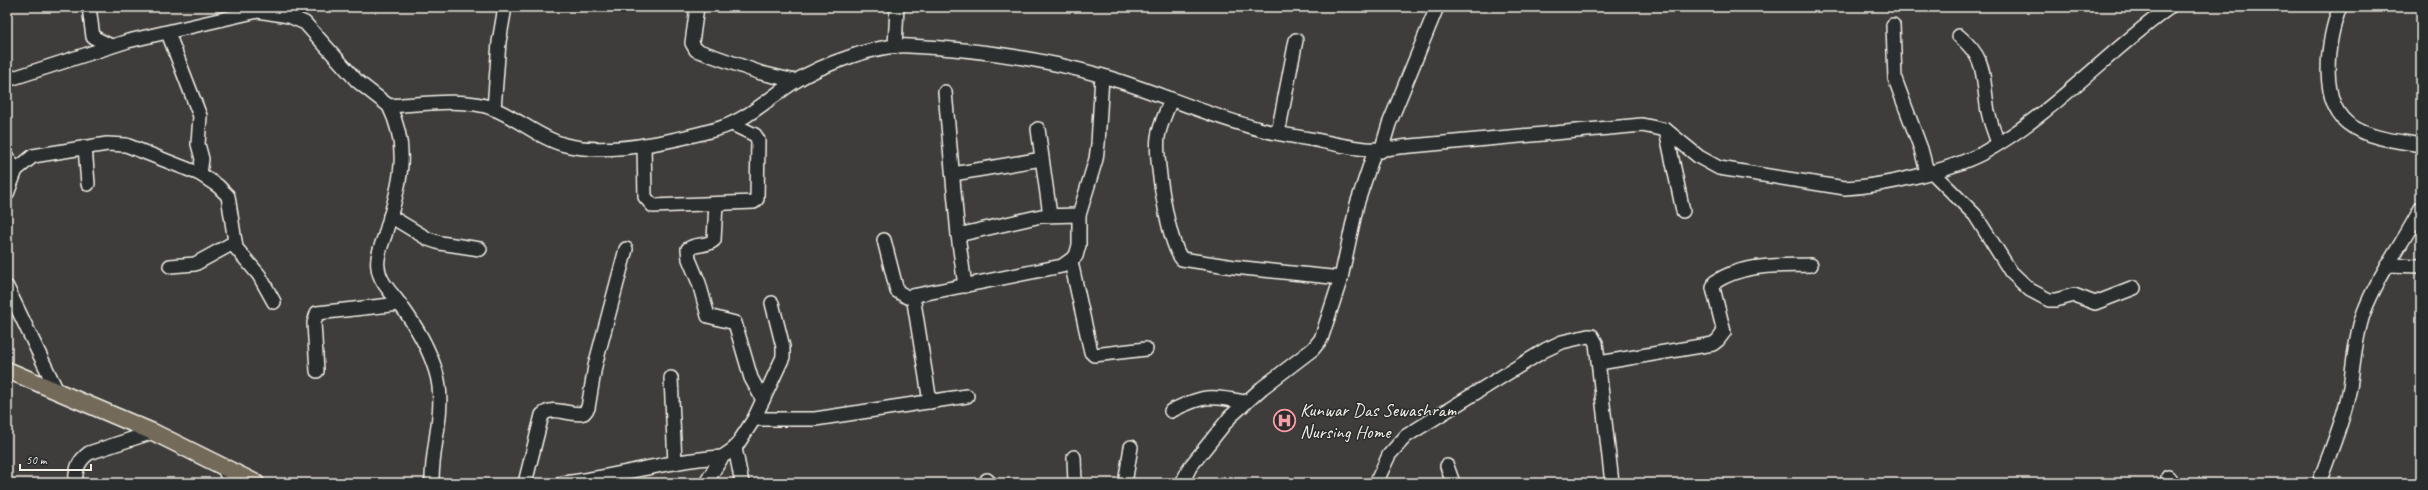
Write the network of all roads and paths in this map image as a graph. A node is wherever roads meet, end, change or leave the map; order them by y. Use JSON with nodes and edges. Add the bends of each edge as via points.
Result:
{"nodes":[{"id":1,"x":89,"y":7,"type":"edge"},
{"id":2,"x":505,"y":7,"type":"edge"},
{"id":3,"x":697,"y":7,"type":"edge"},
{"id":4,"x":897,"y":7,"type":"edge"},
{"id":5,"x":1437,"y":7,"type":"edge"},
{"id":6,"x":2170,"y":7,"type":"edge"},
{"id":7,"x":2340,"y":7,"type":"edge"},
{"id":8,"x":289,"y":11,"type":"edge"},
{"id":9,"x":1893,"y":25,"type":"dead end"},
{"id":10,"x":168,"y":33,"type":"junction"},
{"id":11,"x":1959,"y":36,"type":"dead end"},
{"id":12,"x":1296,"y":40,"type":"dead end"},
{"id":13,"x":111,"y":46,"type":"junction"},
{"id":14,"x":895,"y":47,"type":"junction"},
{"id":15,"x":1102,"y":76,"type":"junction"},
{"id":16,"x":7,"y":80,"type":"edge"},
{"id":17,"x":795,"y":81,"type":"junction"},
{"id":18,"x":945,"y":92,"type":"dead end"},
{"id":19,"x":1171,"y":99,"type":"junction"},
{"id":20,"x":389,"y":106,"type":"junction"},
{"id":21,"x":494,"y":109,"type":"junction"},
{"id":22,"x":732,"y":124,"type":"junction"},
{"id":23,"x":1038,"y":129,"type":"dead end"},
{"id":24,"x":1666,"y":130,"type":"junction"},
{"id":25,"x":1278,"y":133,"type":"junction"},
{"id":26,"x":1998,"y":144,"type":"junction"},
{"id":27,"x":644,"y":145,"type":"junction"},
{"id":28,"x":2421,"y":145,"type":"edge"},
{"id":29,"x":85,"y":147,"type":"junction"},
{"id":30,"x":1378,"y":150,"type":"junction"},
{"id":31,"x":7,"y":157,"type":"edge"},
{"id":32,"x":1042,"y":159,"type":"junction"},
{"id":33,"x":16,"y":170,"type":"junction"},
{"id":34,"x":1929,"y":172,"type":"junction"},
{"id":35,"x":200,"y":174,"type":"junction"},
{"id":36,"x":953,"y":174,"type":"junction"},
{"id":37,"x":88,"y":184,"type":"dead end"},
{"id":38,"x":7,"y":194,"type":"edge"},
{"id":39,"x":716,"y":204,"type":"junction"},
{"id":40,"x":2421,"y":208,"type":"edge"},
{"id":41,"x":1683,"y":210,"type":"dead end"},
{"id":42,"x":1050,"y":215,"type":"junction"},
{"id":43,"x":1079,"y":215,"type":"junction"},
{"id":44,"x":390,"y":216,"type":"junction"},
{"id":45,"x":958,"y":235,"type":"junction"},
{"id":46,"x":884,"y":240,"type":"dead end"},
{"id":47,"x":235,"y":242,"type":"junction"},
{"id":48,"x":480,"y":249,"type":"dead end"},
{"id":49,"x":626,"y":249,"type":"dead end"},
{"id":50,"x":1071,"y":262,"type":"junction"},
{"id":51,"x":1811,"y":265,"type":"dead end"},
{"id":52,"x":2387,"y":265,"type":"junction"},
{"id":53,"x":170,"y":266,"type":"dead end"},
{"id":54,"x":2421,"y":266,"type":"edge"},
{"id":55,"x":1341,"y":278,"type":"junction"},
{"id":56,"x":965,"y":286,"type":"junction"},
{"id":57,"x":7,"y":287,"type":"edge"},
{"id":58,"x":2134,"y":288,"type":"dead end"},
{"id":59,"x":913,"y":296,"type":"junction"},
{"id":60,"x":274,"y":302,"type":"dead end"},
{"id":61,"x":772,"y":303,"type":"dead end"},
{"id":62,"x":400,"y":304,"type":"junction"},
{"id":63,"x":1146,"y":349,"type":"dead end"},
{"id":64,"x":1598,"y":363,"type":"junction"},
{"id":65,"x":7,"y":370,"type":"edge"},
{"id":66,"x":317,"y":371,"type":"dead end"},
{"id":67,"x":672,"y":378,"type":"dead end"},
{"id":68,"x":58,"y":393,"type":"junction"},
{"id":69,"x":967,"y":396,"type":"dead end"},
{"id":70,"x":763,"y":400,"type":"junction"},
{"id":71,"x":930,"y":402,"type":"junction"},
{"id":72,"x":1245,"y":402,"type":"junction"},
{"id":73,"x":1171,"y":411,"type":"dead end"},
{"id":74,"x":754,"y":419,"type":"junction"},
{"id":75,"x":153,"y":432,"type":"junction"},
{"id":76,"x":1131,"y":447,"type":"dead end"},
{"id":77,"x":734,"y":448,"type":"junction"},
{"id":78,"x":722,"y":456,"type":"junction"},
{"id":79,"x":1074,"y":457,"type":"dead end"},
{"id":80,"x":675,"y":462,"type":"junction"},
{"id":81,"x":1447,"y":466,"type":"dead end"},
{"id":82,"x":224,"y":468,"type":"junction"},
{"id":83,"x":75,"y":483,"type":"edge"},
{"id":84,"x":230,"y":483,"type":"edge"},
{"id":85,"x":256,"y":483,"type":"edge"},
{"id":86,"x":432,"y":483,"type":"edge"},
{"id":87,"x":525,"y":483,"type":"edge"},
{"id":88,"x":562,"y":483,"type":"edge"},
{"id":89,"x":706,"y":483,"type":"edge"},
{"id":90,"x":742,"y":483,"type":"edge"},
{"id":91,"x":1075,"y":483,"type":"edge"},
{"id":92,"x":1125,"y":483,"type":"edge"},
{"id":93,"x":1182,"y":483,"type":"edge"},
{"id":94,"x":1376,"y":483,"type":"edge"},
{"id":95,"x":1453,"y":483,"type":"edge"},
{"id":96,"x":1612,"y":483,"type":"edge"},
{"id":97,"x":2319,"y":483,"type":"edge"}],
"edges":[{"from":1,"to":13,"type":"street","via":[[93,37]]},
{"from":2,"to":21,"type":"street","via":[[499,42]]},
{"from":3,"to":17,"type":"street","via":[[692,43],[696,50],[761,73]]},
{"from":4,"to":14,"type":"street"},
{"from":5,"to":30,"type":"street"},
{"from":6,"to":26,"type":"street","via":[[2137,31],[2063,95]]},
{"from":7,"to":28,"type":"street","via":[[2334,22],[2328,65],[2332,100],[2336,111],[2353,127],[2372,135]]},
{"from":8,"to":10,"type":"street","via":[[258,11]]},
{"from":8,"to":20,"type":"street","via":[[305,23],[358,81]]},
{"from":9,"to":34,"type":"street","via":[[1895,78]]},
{"from":10,"to":13,"type":"street"},
{"from":10,"to":35,"type":"street","via":[[200,116]]},
{"from":11,"to":26,"type":"street","via":[[1976,52],[1982,64],[1987,106]]},
{"from":12,"to":25,"type":"street"},
{"from":13,"to":16,"type":"street"},
{"from":14,"to":15,"type":"street","via":[[905,45],[1004,54]]},
{"from":14,"to":17,"type":"street","via":[[862,53]]},
{"from":15,"to":19,"type":"street"},
{"from":15,"to":43,"type":"street","via":[[1096,159]]},
{"from":17,"to":22,"type":"street"},
{"from":18,"to":36,"type":"street"},
{"from":19,"to":25,"type":"street","via":[[1258,129]]},
{"from":19,"to":55,"type":"street","via":[[1161,127],[1158,156],[1164,198],[1176,247],[1182,259]]},
{"from":20,"to":21,"type":"street","via":[[467,103]]},
{"from":20,"to":44,"type":"street","via":[[398,124],[402,149],[402,168]]},
{"from":21,"to":27,"type":"street","via":[[552,141],[568,145],[612,148]]},
{"from":22,"to":27,"type":"street"},
{"from":22,"to":39,"type":"street","via":[[755,135],[758,140],[757,199],[754,202]]},
{"from":23,"to":32,"type":"street"},
{"from":24,"to":30,"type":"street","via":[[1642,125]]},
{"from":24,"to":34,"type":"street","via":[[1699,157],[1719,168],[1790,178],[1834,188],[1864,187]]},
{"from":24,"to":41,"type":"street"},
{"from":25,"to":30,"type":"street"},
{"from":26,"to":34,"type":"street","via":[[1982,153]]},
{"from":27,"to":39,"type":"street","via":[[646,197],[653,206]]},
{"from":29,"to":33,"type":"street","via":[[42,153],[26,160]]},
{"from":29,"to":35,"type":"street","via":[[126,145]]},
{"from":29,"to":37,"type":"street"},
{"from":30,"to":55,"type":"street","via":[[1357,204]]},
{"from":31,"to":33,"type":"street"},
{"from":32,"to":36,"type":"street"},
{"from":32,"to":42,"type":"street"},
{"from":33,"to":38,"type":"street"},
{"from":34,"to":58,"type":"street","via":[[1975,215],[2011,272],[2040,296],[2056,300],[2074,295],[2095,303]]},
{"from":35,"to":47,"type":"street","via":[[228,196]]},
{"from":36,"to":45,"type":"street"},
{"from":39,"to":70,"type":"street","via":[[714,240],[711,243],[692,246],[688,249],[688,259],[699,283],[708,316],[735,323],[751,378]]},
{"from":40,"to":52,"type":"street"},
{"from":42,"to":43,"type":"street"},
{"from":42,"to":45,"type":"street"},
{"from":43,"to":50,"type":"street","via":[[1079,245]]},
{"from":44,"to":48,"type":"street","via":[[428,239]]},
{"from":44,"to":62,"type":"street","via":[[378,267],[388,289]]},
{"from":45,"to":56,"type":"street"},
{"from":46,"to":59,"type":"street","via":[[897,291],[907,298]]},
{"from":47,"to":53,"type":"street","via":[[195,264]]},
{"from":47,"to":60,"type":"street","via":[[238,252],[267,286]]},
{"from":49,"to":87,"type":"street","via":[[595,366],[588,408],[579,414],[553,410],[542,416]]},
{"from":50,"to":56,"type":"street"},
{"from":50,"to":63,"type":"street","via":[[1091,352],[1094,355]]},
{"from":51,"to":64,"type":"street","via":[[1762,265],[1715,282],[1714,288],[1724,332],[1713,344]]},
{"from":52,"to":54,"type":"street"},
{"from":52,"to":97,"type":"street","via":[[2370,296],[2358,330],[2350,388]]},
{"from":55,"to":72,"type":"street","via":[[1326,329],[1313,349]]},
{"from":56,"to":59,"type":"street"},
{"from":57,"to":68,"type":"street"},
{"from":59,"to":71,"type":"street"},
{"from":61,"to":70,"type":"street","via":[[783,347],[782,357]]},
{"from":62,"to":66,"type":"street","via":[[317,313],[314,323]]},
{"from":62,"to":86,"type":"street","via":[[431,356],[439,381],[440,399]]},
{"from":64,"to":94,"type":"street","via":[[1596,343],[1592,336],[1575,338],[1545,350],[1406,436],[1389,455]]},
{"from":64,"to":96,"type":"street"},
{"from":65,"to":68,"type":"main road"},
{"from":67,"to":80,"type":"street"},
{"from":68,"to":75,"type":"main road"},
{"from":69,"to":71,"type":"street"},
{"from":70,"to":74,"type":"street"},
{"from":71,"to":74,"type":"street","via":[[815,420]]},
{"from":72,"to":73,"type":"street","via":[[1211,396]]},
{"from":72,"to":93,"type":"street","via":[[1202,450]]},
{"from":74,"to":77,"type":"street"},
{"from":75,"to":82,"type":"main road"},
{"from":75,"to":83,"type":"street","via":[[89,453],[81,459],[76,469]]},
{"from":76,"to":92,"type":"street"},
{"from":77,"to":78,"type":"street"},
{"from":77,"to":90,"type":"street"},
{"from":78,"to":80,"type":"street"},
{"from":78,"to":89,"type":"street"},
{"from":79,"to":91,"type":"street"},
{"from":80,"to":88,"type":"street","via":[[599,479]]},
{"from":81,"to":95,"type":"street"},
{"from":82,"to":84,"type":"street"},
{"from":82,"to":85,"type":"main road"}]}
